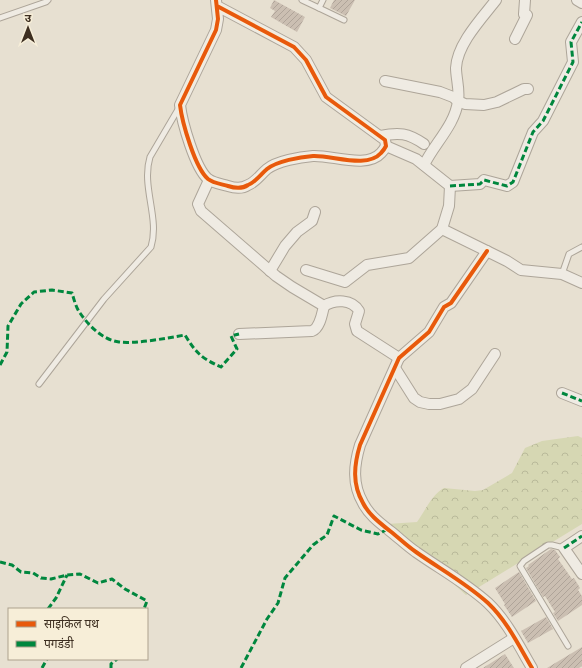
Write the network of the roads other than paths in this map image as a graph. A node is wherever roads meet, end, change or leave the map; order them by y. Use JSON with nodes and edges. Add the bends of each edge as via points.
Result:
{"nodes":[{"id":1,"x":48,"y":0,"type":"edge"},
{"id":2,"x":302,"y":0,"type":"edge"},
{"id":3,"x":323,"y":0,"type":"edge"},
{"id":4,"x":496,"y":0,"type":"edge"},
{"id":5,"x":525,"y":0,"type":"edge"},
{"id":6,"x":577,"y":0,"type":"edge"},
{"id":7,"x":582,"y":2,"type":"edge"},
{"id":8,"x":216,"y":3,"type":"edge"},
{"id":9,"x":319,"y":8,"type":"junction"},
{"id":10,"x":0,"y":18,"type":"edge"},
{"id":11,"x":344,"y":20,"type":"dead end"},
{"id":12,"x":582,"y":22,"type":"edge"},
{"id":13,"x":515,"y":39,"type":"dead end"},
{"id":14,"x":385,"y":81,"type":"dead end"},
{"id":15,"x":528,"y":89,"type":"dead end"},
{"id":16,"x":458,"y":101,"type":"junction"},
{"id":17,"x":180,"y":105,"type":"junction"},
{"id":18,"x":380,"y":136,"type":"junction"},
{"id":19,"x":424,"y":144,"type":"dead end"},
{"id":20,"x":386,"y":146,"type":"junction"},
{"id":21,"x":424,"y":166,"type":"junction"},
{"id":22,"x":209,"y":180,"type":"junction"},
{"id":23,"x":450,"y":186,"type":"junction"},
{"id":24,"x":315,"y":212,"type":"dead end"},
{"id":25,"x":442,"y":229,"type":"junction"},
{"id":26,"x":582,"y":247,"type":"edge"},
{"id":27,"x":487,"y":251,"type":"junction"},
{"id":28,"x":306,"y":270,"type":"dead end"},
{"id":29,"x":270,"y":271,"type":"junction"},
{"id":30,"x":562,"y":274,"type":"junction"},
{"id":31,"x":582,"y":283,"type":"edge"},
{"id":32,"x":324,"y":306,"type":"junction"},
{"id":33,"x":239,"y":334,"type":"dead end"},
{"id":34,"x":495,"y":354,"type":"dead end"},
{"id":35,"x":399,"y":358,"type":"junction"},
{"id":36,"x":395,"y":368,"type":"junction"},
{"id":37,"x":39,"y":384,"type":"dead end"},
{"id":38,"x":562,"y":393,"type":"dead end"},
{"id":39,"x":582,"y":401,"type":"edge"},
{"id":40,"x":582,"y":536,"type":"edge"},
{"id":41,"x":564,"y":548,"type":"junction"},
{"id":42,"x":582,"y":574,"type":"edge"},
{"id":43,"x":514,"y":638,"type":"junction"},
{"id":44,"x":568,"y":646,"type":"dead end"},
{"id":45,"x":466,"y":668,"type":"edge"},
{"id":46,"x":532,"y":668,"type":"edge"}],
"edges":[{"from":1,"to":10,"type":"lane"},
{"from":2,"to":9,"type":"lane"},
{"from":3,"to":9,"type":"lane"},
{"from":4,"to":16,"type":"street","via":[[464,43],[456,66]]},
{"from":5,"to":13,"type":"street","via":[[524,14],[527,15]]},
{"from":6,"to":7,"type":"street"},
{"from":8,"to":17,"type":"street","via":[[218,19],[214,36]]},
{"from":8,"to":18,"type":"street","via":[[294,48],[306,60],[326,96]]},
{"from":9,"to":11,"type":"lane"},
{"from":12,"to":23,"type":"street","via":[[571,42],[573,62],[542,121],[533,132],[513,182],[507,186],[484,180],[480,184]]},
{"from":14,"to":16,"type":"street","via":[[440,92],[453,96]]},
{"from":15,"to":16,"type":"street","via":[[484,105]]},
{"from":16,"to":21,"type":"street","via":[[450,124]]},
{"from":17,"to":22,"type":"street","via":[[190,145],[204,175]]},
{"from":17,"to":37,"type":"lane","via":[[147,165],[153,230],[151,247],[114,287]]},
{"from":18,"to":19,"type":"street","via":[[404,134]]},
{"from":18,"to":20,"type":"street","via":[[385,140]]},
{"from":20,"to":21,"type":"street","via":[[416,159]]},
{"from":20,"to":22,"type":"street","via":[[376,158],[367,160],[316,156],[280,162],[243,187],[232,187]]},
{"from":21,"to":23,"type":"street"},
{"from":22,"to":29,"type":"street","via":[[198,204],[201,211]]},
{"from":23,"to":25,"type":"street","via":[[449,206]]},
{"from":24,"to":29,"type":"street","via":[[312,220],[285,246]]},
{"from":25,"to":27,"type":"street"},
{"from":25,"to":28,"type":"street","via":[[409,258],[367,265],[345,282]]},
{"from":26,"to":30,"type":"lane","via":[[568,254]]},
{"from":27,"to":30,"type":"street","via":[[521,270]]},
{"from":27,"to":35,"type":"street","via":[[451,303],[444,307],[429,332]]},
{"from":29,"to":32,"type":"street"},
{"from":30,"to":31,"type":"street"},
{"from":32,"to":33,"type":"street","via":[[318,326],[312,331]]},
{"from":32,"to":35,"type":"street","via":[[338,300],[357,307],[360,311],[355,324],[357,331]]},
{"from":34,"to":36,"type":"street","via":[[464,397],[440,404],[428,404],[414,398]]},
{"from":35,"to":36,"type":"street"},
{"from":36,"to":43,"type":"street","via":[[355,459],[354,473],[362,502],[369,513],[414,551],[488,603],[504,620]]},
{"from":38,"to":39,"type":"street"},
{"from":40,"to":41,"type":"street"},
{"from":41,"to":42,"type":"street"},
{"from":41,"to":44,"type":"lane","via":[[548,546],[520,566]]},
{"from":43,"to":45,"type":"street"},
{"from":43,"to":46,"type":"street"}]}
